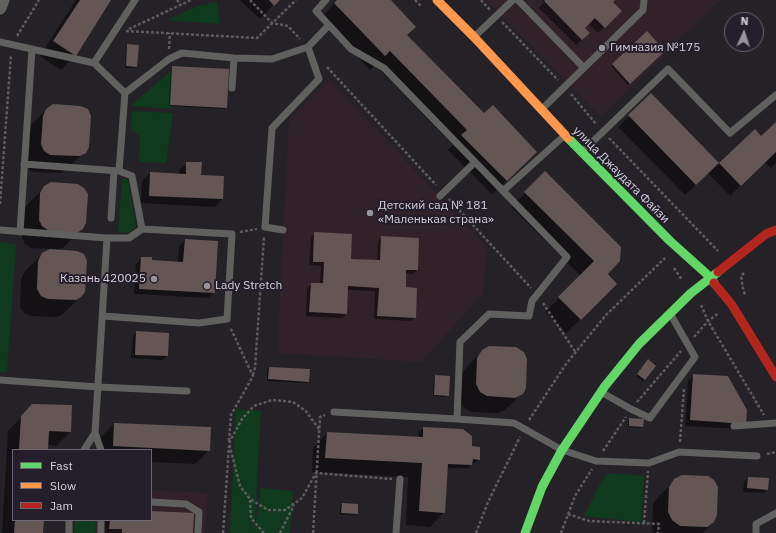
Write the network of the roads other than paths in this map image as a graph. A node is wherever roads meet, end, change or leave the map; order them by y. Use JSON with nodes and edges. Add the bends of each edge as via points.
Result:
{"nodes":[{"id":1,"x":3,"y":0,"type":"edge"},
{"id":2,"x":135,"y":0,"type":"edge"},
{"id":3,"x":326,"y":0,"type":"edge"},
{"id":4,"x":437,"y":0,"type":"edge"},
{"id":5,"x":513,"y":0,"type":"edge"},
{"id":6,"x":518,"y":0,"type":"edge"},
{"id":7,"x":644,"y":0,"type":"edge"},
{"id":8,"x":0,"y":8,"type":"edge"},
{"id":9,"x":329,"y":25,"type":"junction"},
{"id":10,"x":474,"y":37,"type":"junction"},
{"id":11,"x":0,"y":42,"type":"edge"},
{"id":12,"x":308,"y":47,"type":"junction"},
{"id":13,"x":32,"y":49,"type":"junction"},
{"id":14,"x":234,"y":58,"type":"junction"},
{"id":15,"x":94,"y":63,"type":"junction"},
{"id":16,"x":584,"y":68,"type":"junction"},
{"id":17,"x":232,"y":88,"type":"dead end"},
{"id":18,"x":125,"y":93,"type":"junction"},
{"id":19,"x":776,"y":95,"type":"edge"},
{"id":20,"x":542,"y":110,"type":"junction"},
{"id":21,"x":565,"y":135,"type":"junction"},
{"id":22,"x":582,"y":152,"type":"junction"},
{"id":23,"x":475,"y":162,"type":"junction"},
{"id":24,"x":24,"y":164,"type":"junction"},
{"id":25,"x":117,"y":171,"type":"junction"},
{"id":26,"x":503,"y":191,"type":"junction"},
{"id":27,"x":441,"y":195,"type":"road end"},
{"id":28,"x":111,"y":218,"type":"dead end"},
{"id":29,"x":142,"y":229,"type":"junction"},
{"id":30,"x":0,"y":230,"type":"edge"},
{"id":31,"x":283,"y":230,"type":"dead end"},
{"id":32,"x":776,"y":230,"type":"edge"},
{"id":33,"x":20,"y":232,"type":"junction"},
{"id":34,"x":107,"y":238,"type":"junction"},
{"id":35,"x":710,"y":277,"type":"junction"},
{"id":36,"x":670,"y":314,"type":"junction"},
{"id":37,"x":104,"y":316,"type":"junction"},
{"id":38,"x":776,"y":377,"type":"edge"},
{"id":39,"x":0,"y":380,"type":"edge"},
{"id":40,"x":98,"y":387,"type":"junction"},
{"id":41,"x":187,"y":391,"type":"dead end"},
{"id":42,"x":601,"y":392,"type":"junction"},
{"id":43,"x":334,"y":412,"type":"road end"},
{"id":44,"x":457,"y":419,"type":"junction"},
{"id":45,"x":773,"y":424,"type":"edge"},
{"id":46,"x":734,"y":426,"type":"dead end"},
{"id":47,"x":95,"y":433,"type":"junction"},
{"id":48,"x":85,"y":449,"type":"edge"},
{"id":49,"x":101,"y":449,"type":"edge"},
{"id":50,"x":562,"y":450,"type":"junction"},
{"id":51,"x":757,"y":456,"type":"dead end"},
{"id":52,"x":400,"y":479,"type":"road end"},
{"id":53,"x":152,"y":502,"type":"edge"},
{"id":54,"x":776,"y":513,"type":"edge"},
{"id":55,"x":69,"y":521,"type":"edge"},
{"id":56,"x":101,"y":521,"type":"edge"},
{"id":57,"x":69,"y":533,"type":"edge"},
{"id":58,"x":101,"y":533,"type":"edge"},
{"id":59,"x":198,"y":533,"type":"edge"},
{"id":60,"x":396,"y":533,"type":"edge"},
{"id":61,"x":525,"y":533,"type":"edge"},
{"id":62,"x":756,"y":533,"type":"edge"}],
"edges":[{"from":1,"to":8,"type":"street"},
{"from":2,"to":15,"type":"lane"},
{"from":3,"to":9,"type":"lane","via":[[316,11]]},
{"from":4,"to":10,"type":"street","name":"улица Джаудата Файзи"},
{"from":5,"to":10,"type":"lane"},
{"from":6,"to":16,"type":"lane"},
{"from":7,"to":16,"type":"lane","via":[[643,10]]},
{"from":9,"to":12,"type":"lane"},
{"from":9,"to":23,"type":"lane","via":[[351,49],[384,68]]},
{"from":10,"to":20,"type":"street","name":"улица Джаудата Файзи"},
{"from":11,"to":13,"type":"lane"},
{"from":12,"to":14,"type":"lane","via":[[272,59]]},
{"from":12,"to":31,"type":"lane","via":[[319,79],[272,128],[266,227]]},
{"from":13,"to":15,"type":"lane"},
{"from":13,"to":24,"type":"lane"},
{"from":14,"to":17,"type":"lane"},
{"from":14,"to":18,"type":"lane","via":[[182,53],[168,59]]},
{"from":15,"to":18,"type":"lane"},
{"from":16,"to":20,"type":"lane"},
{"from":18,"to":25,"type":"lane"},
{"from":19,"to":22,"type":"lane","via":[[730,133],[668,69]]},
{"from":20,"to":21,"type":"street","name":"улица Джаудата Файзи"},
{"from":21,"to":22,"type":"street","name":"улица Джаудата Файзи"},
{"from":21,"to":26,"type":"lane"},
{"from":22,"to":35,"type":"street","name":"улица Джаудата Файзи","via":[[670,241]]},
{"from":23,"to":26,"type":"lane"},
{"from":23,"to":27,"type":"lane"},
{"from":24,"to":25,"type":"lane"},
{"from":24,"to":33,"type":"lane"},
{"from":25,"to":28,"type":"lane"},
{"from":25,"to":29,"type":"lane","via":[[132,176]]},
{"from":26,"to":44,"type":"lane","via":[[567,257],[532,301],[529,316],[488,314],[460,342]]},
{"from":29,"to":34,"type":"lane","via":[[128,238]]},
{"from":29,"to":37,"type":"lane","via":[[232,234],[227,319],[200,323]]},
{"from":30,"to":33,"type":"lane"},
{"from":32,"to":35,"type":"street","via":[[766,234]]},
{"from":33,"to":34,"type":"lane"},
{"from":34,"to":37,"type":"lane"},
{"from":35,"to":36,"type":"street"},
{"from":35,"to":38,"type":"street","name":"улица Джаудата Файзи","via":[[732,305]]},
{"from":36,"to":42,"type":"street","via":[[639,344]]},
{"from":36,"to":42,"type":"lane","via":[[695,357],[650,418]]},
{"from":37,"to":40,"type":"lane"},
{"from":39,"to":40,"type":"lane"},
{"from":40,"to":41,"type":"lane"},
{"from":40,"to":47,"type":"lane"},
{"from":42,"to":50,"type":"street"},
{"from":43,"to":44,"type":"lane"},
{"from":44,"to":50,"type":"lane","via":[[514,423]]},
{"from":45,"to":46,"type":"lane"},
{"from":47,"to":48,"type":"lane"},
{"from":47,"to":49,"type":"lane"},
{"from":50,"to":51,"type":"lane","via":[[596,461],[649,463],[680,452]]},
{"from":50,"to":61,"type":"street","via":[[542,487]]},
{"from":52,"to":60,"type":"lane"},
{"from":53,"to":59,"type":"lane","via":[[186,504],[199,512]]},
{"from":54,"to":62,"type":"lane","via":[[756,524]]},
{"from":55,"to":57,"type":"lane"},
{"from":56,"to":58,"type":"lane"}]}
